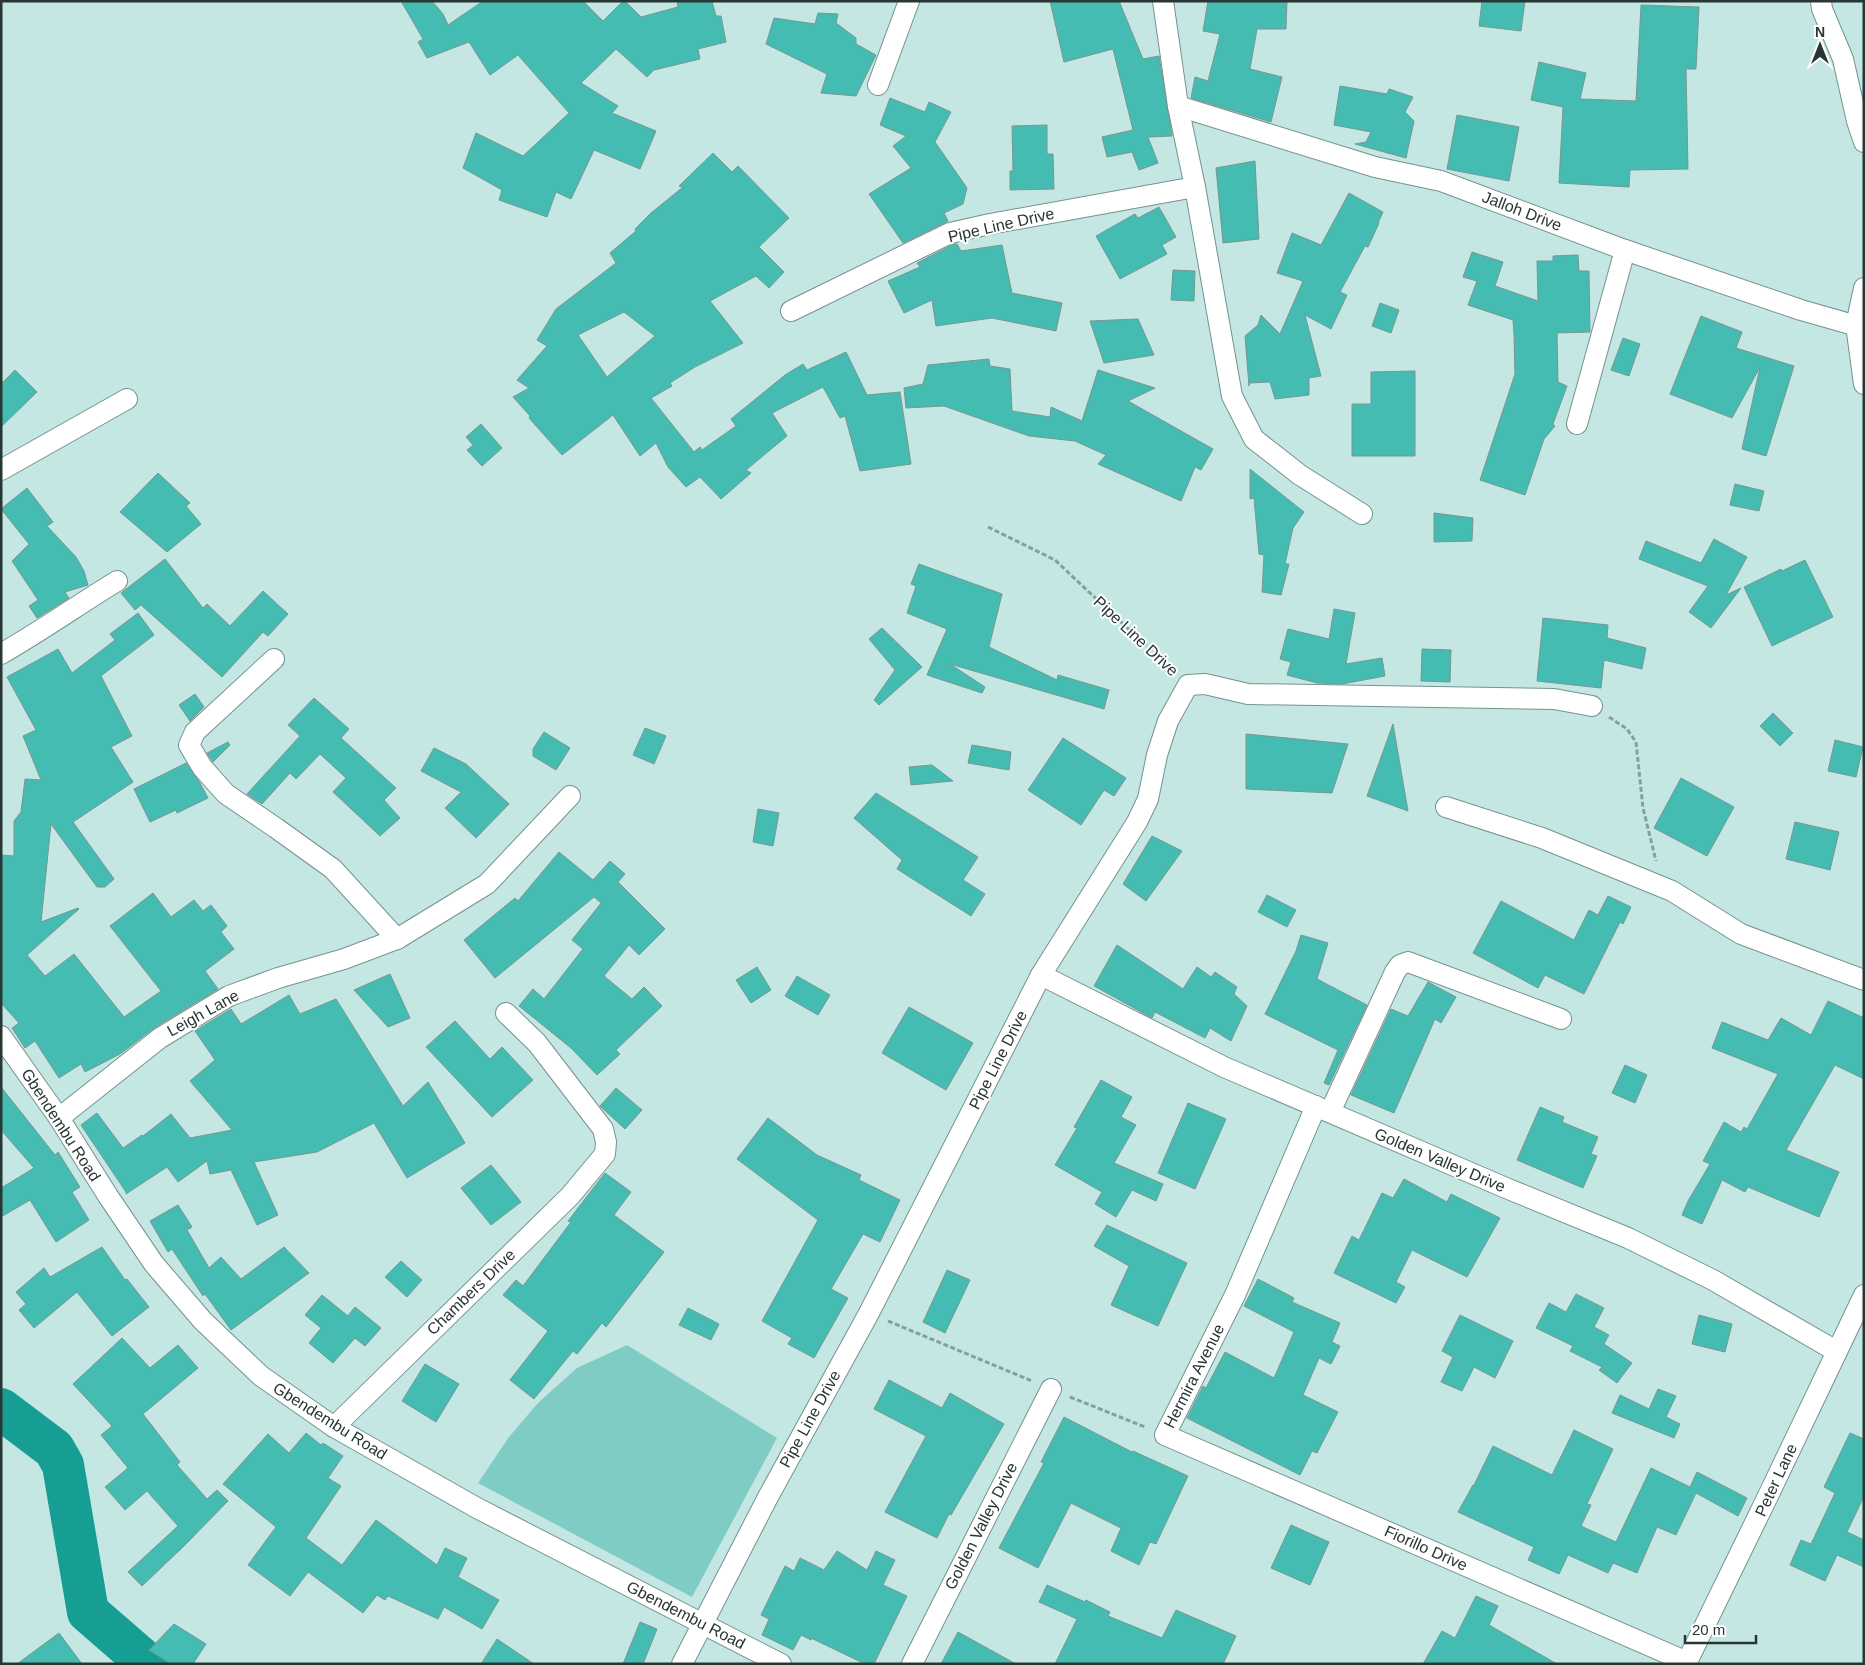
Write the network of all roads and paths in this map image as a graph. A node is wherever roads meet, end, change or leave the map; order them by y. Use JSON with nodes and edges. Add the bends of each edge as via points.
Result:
{"nodes":[{"id":1,"x":909,"y":1,"type":"edge"},
{"id":2,"x":1163,"y":1,"type":"edge"},
{"id":3,"x":1821,"y":1,"type":"edge"},
{"id":4,"x":878,"y":85,"type":"dead end"},
{"id":5,"x":1178,"y":106,"type":"junction"},
{"id":6,"x":1864,"y":142,"type":"edge"},
{"id":7,"x":1195,"y":187,"type":"junction"},
{"id":8,"x":1625,"y":250,"type":"junction"},
{"id":9,"x":1864,"y":288,"type":"edge"},
{"id":10,"x":791,"y":311,"type":"dead end"},
{"id":11,"x":1860,"y":326,"type":"edge"},
{"id":12,"x":1864,"y":384,"type":"edge"},
{"id":13,"x":127,"y":399,"type":"dead end"},
{"id":14,"x":1577,"y":424,"type":"dead end"},
{"id":15,"x":1,"y":470,"type":"edge"},
{"id":16,"x":1362,"y":514,"type":"dead end"},
{"id":17,"x":988,"y":527,"type":"dead end"},
{"id":18,"x":117,"y":581,"type":"dead end"},
{"id":19,"x":1,"y":654,"type":"edge"},
{"id":20,"x":274,"y":659,"type":"dead end"},
{"id":21,"x":1188,"y":685,"type":"junction"},
{"id":22,"x":1592,"y":706,"type":"joint"},
{"id":23,"x":570,"y":796,"type":"dead end"},
{"id":24,"x":1446,"y":807,"type":"dead end"},
{"id":25,"x":1672,"y":891,"type":"junction"},
{"id":26,"x":397,"y":940,"type":"junction"},
{"id":27,"x":1041,"y":975,"type":"junction"},
{"id":28,"x":1864,"y":980,"type":"edge"},
{"id":29,"x":506,"y":1013,"type":"dead end"},
{"id":30,"x":1561,"y":1019,"type":"dead end"},
{"id":31,"x":1,"y":1036,"type":"edge"},
{"id":32,"x":1323,"y":1109,"type":"junction"},
{"id":33,"x":59,"y":1118,"type":"junction"},
{"id":34,"x":1864,"y":1295,"type":"edge"},
{"id":35,"x":869,"y":1312,"type":"junction"},
{"id":36,"x":1836,"y":1351,"type":"junction"},
{"id":37,"x":1051,"y":1389,"type":"junction"},
{"id":38,"x":334,"y":1427,"type":"junction"},
{"id":39,"x":1166,"y":1435,"type":"junction"},
{"id":40,"x":702,"y":1623,"type":"junction"},
{"id":41,"x":1686,"y":1663,"type":"edge"},
{"id":42,"x":682,"y":1664,"type":"edge"},
{"id":43,"x":782,"y":1664,"type":"edge"},
{"id":44,"x":912,"y":1664,"type":"edge"}],
"edges":[{"from":1,"to":4,"type":"street"},
{"from":2,"to":5,"type":"street"},
{"from":3,"to":6,"type":"street","via":[[1843,59]]},
{"from":5,"to":7,"type":"street"},
{"from":5,"to":8,"type":"street","name":"Jalloh Drive","via":[[1375,168],[1441,181]]},
{"from":7,"to":10,"type":"street","name":"Pipe Line Drive","via":[[950,233]]},
{"from":7,"to":16,"type":"street","via":[[1232,396],[1254,439],[1300,475]]},
{"from":8,"to":11,"type":"street","name":"Jalloh Drive","via":[[1802,310]]},
{"from":8,"to":14,"type":"street"},
{"from":9,"to":11,"type":"street"},
{"from":11,"to":12,"type":"street"},
{"from":13,"to":15,"type":"street"},
{"from":17,"to":21,"type":"path","name":"Pipe Line Drive","via":[[1054,560]]},
{"from":18,"to":19,"type":"street"},
{"from":20,"to":26,"type":"street","via":[[196,732],[189,745],[202,767],[226,794],[333,869]]},
{"from":21,"to":22,"type":"street","via":[[1204,684],[1248,694],[1554,699]]},
{"from":21,"to":27,"type":"street","name":"Pipe Line Drive","via":[[1168,721],[1148,799],[1137,822]]},
{"from":22,"to":25,"type":"path","via":[[1627,729],[1636,742],[1643,808],[1655,858]]},
{"from":23,"to":26,"type":"street","name":"Leigh Lane","via":[[487,884]]},
{"from":24,"to":25,"type":"street","via":[[1542,838]]},
{"from":25,"to":28,"type":"street","via":[[1741,934]]},
{"from":26,"to":33,"type":"street","name":"Leigh Lane","via":[[229,996],[160,1038]]},
{"from":27,"to":32,"type":"street","name":"Golden Valley Drive","via":[[1224,1067]]},
{"from":27,"to":35,"type":"street","name":"Pipe Line Drive"},
{"from":29,"to":38,"type":"street","name":"Chambers Drive","via":[[537,1043],[603,1129],[605,1154],[570,1196]]},
{"from":30,"to":32,"type":"street","name":"Hermira Avenue","via":[[1408,962],[1400,965]]},
{"from":31,"to":33,"type":"street","name":"Gbendembu Road"},
{"from":32,"to":36,"type":"street","name":"Golden Valley Drive","via":[[1628,1238],[1713,1280]]},
{"from":32,"to":39,"type":"street","name":"Hermira Avenue"},
{"from":33,"to":38,"type":"street","name":"Gbendembu Road","via":[[154,1264],[203,1321],[261,1376]]},
{"from":34,"to":36,"type":"street","name":"Peter Lane"},
{"from":35,"to":37,"type":"path","name":"Hermira Avenue"},
{"from":35,"to":40,"type":"street","name":"Pipe Line Drive"},
{"from":36,"to":41,"type":"street","name":"Peter Lane"},
{"from":37,"to":39,"type":"path","name":"Hermira Avenue"},
{"from":37,"to":44,"type":"street","name":"Golden Valley Drive"},
{"from":38,"to":40,"type":"street","name":"Gbendembu Road","via":[[476,1508]]},
{"from":39,"to":41,"type":"street","name":"Fiorillo Drive"},
{"from":40,"to":42,"type":"street","name":"Pipe Line Drive"},
{"from":40,"to":43,"type":"street","name":"Gbendembu Road"}]}
